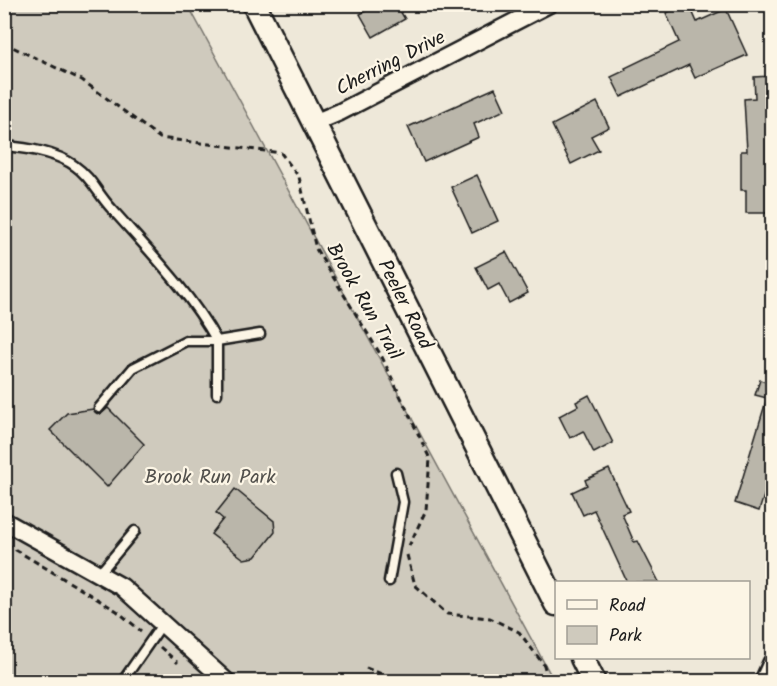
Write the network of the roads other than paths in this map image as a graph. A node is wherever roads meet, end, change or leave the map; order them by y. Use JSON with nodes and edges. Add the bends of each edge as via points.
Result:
{"nodes":[{"id":1,"x":254,"y":4,"type":"edge"},
{"id":2,"x":549,"y":4,"type":"edge"},
{"id":3,"x":314,"y":123,"type":"junction"},
{"id":4,"x":4,"y":146,"type":"edge"},
{"id":5,"x":260,"y":334,"type":"dead end"},
{"id":6,"x":217,"y":341,"type":"junction"},
{"id":7,"x":217,"y":394,"type":"dead end"},
{"id":8,"x":99,"y":408,"type":"dead end"},
{"id":9,"x":396,"y":473,"type":"dead end"},
{"id":10,"x":4,"y":521,"type":"edge"},
{"id":11,"x":135,"y":531,"type":"dead end"},
{"id":12,"x":99,"y":574,"type":"junction"},
{"id":13,"x":389,"y":582,"type":"dead end"},
{"id":14,"x":555,"y":602,"type":"edge"},
{"id":15,"x":163,"y":622,"type":"junction"},
{"id":16,"x":583,"y":659,"type":"edge"},
{"id":17,"x":772,"y":663,"type":"edge"},
{"id":18,"x":122,"y":681,"type":"edge"},
{"id":19,"x":227,"y":681,"type":"edge"},
{"id":20,"x":594,"y":681,"type":"edge"},
{"id":21,"x":763,"y":681,"type":"edge"}],
"edges":[{"from":1,"to":3,"type":"street","name":"Peeler Road"},
{"from":2,"to":3,"type":"street","name":"Cherring Drive"},
{"from":3,"to":14,"type":"street","name":"Peeler Road"},
{"from":4,"to":6,"type":"lane","via":[[52,154],[74,165],[178,283]]},
{"from":5,"to":6,"type":"lane"},
{"from":6,"to":7,"type":"lane"},
{"from":6,"to":8,"type":"lane","via":[[186,341],[133,368]]},
{"from":9,"to":13,"type":"lane","via":[[403,502]]},
{"from":10,"to":12,"type":"street"},
{"from":11,"to":12,"type":"lane"},
{"from":12,"to":15,"type":"street","via":[[122,587]]},
{"from":15,"to":18,"type":"lane"},
{"from":15,"to":19,"type":"street"},
{"from":16,"to":20,"type":"street"},
{"from":17,"to":21,"type":"street"}]}
